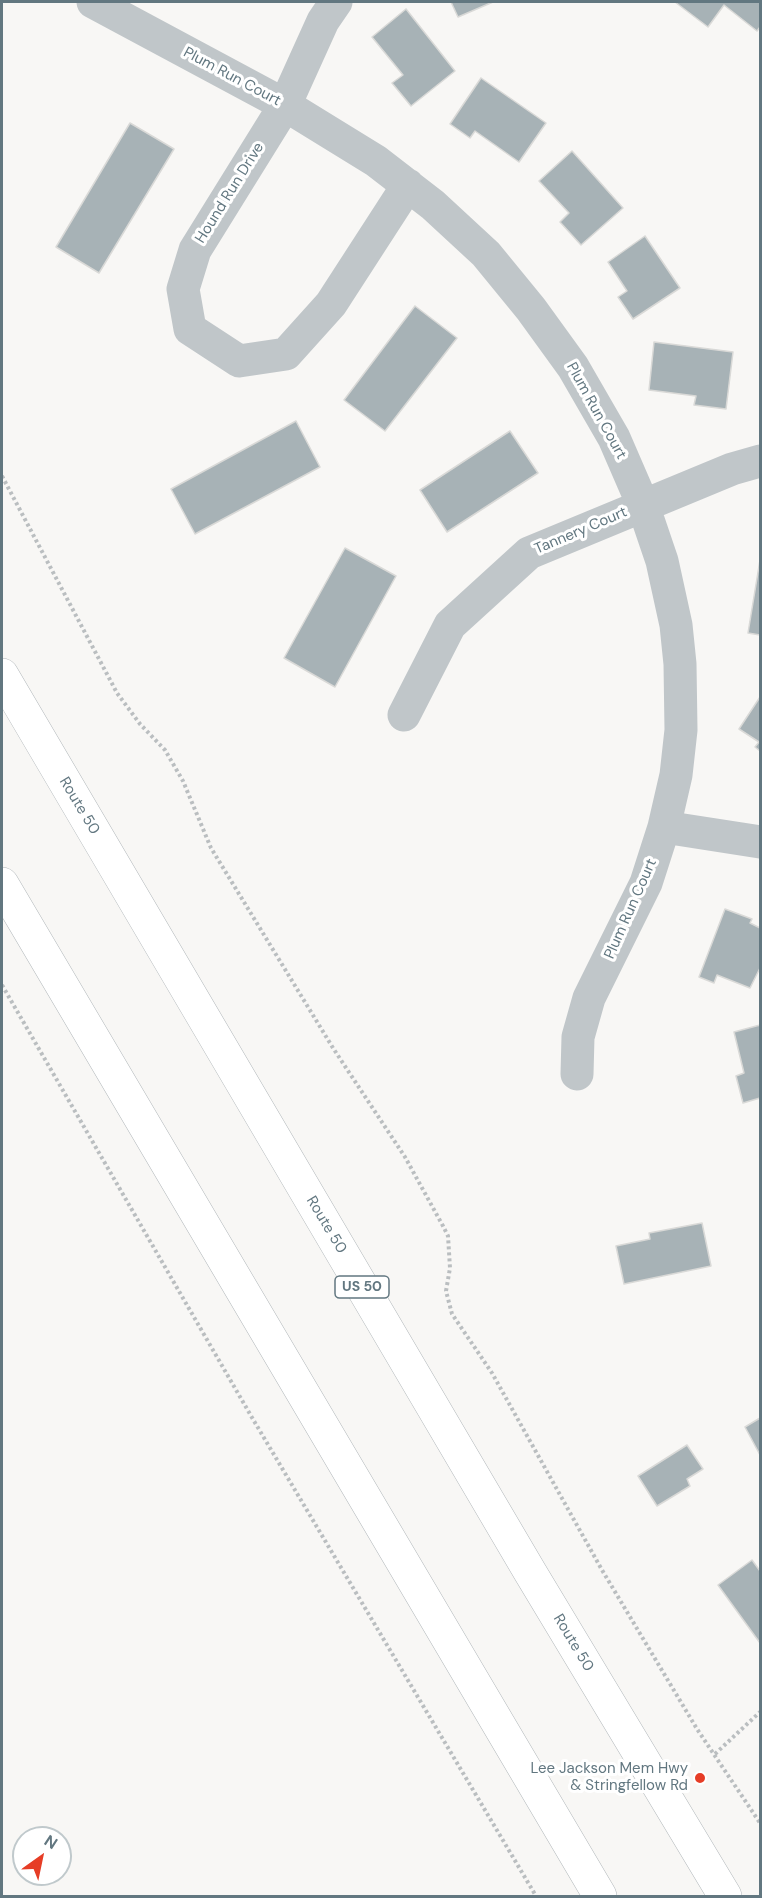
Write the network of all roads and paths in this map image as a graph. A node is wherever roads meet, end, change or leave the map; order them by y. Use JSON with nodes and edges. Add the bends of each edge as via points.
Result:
{"nodes":[{"id":1,"x":93,"y":2,"type":"edge"},
{"id":2,"x":336,"y":2,"type":"edge"},
{"id":3,"x":285,"y":105,"type":"junction"},
{"id":4,"x":408,"y":185,"type":"junction"},
{"id":5,"x":760,"y":461,"type":"edge"},
{"id":6,"x":2,"y":476,"type":"edge"},
{"id":7,"x":643,"y":505,"type":"junction"},
{"id":8,"x":2,"y":675,"type":"edge"},
{"id":9,"x":404,"y":715,"type":"dead end"},
{"id":10,"x":664,"y":828,"type":"junction"},
{"id":11,"x":760,"y":842,"type":"edge"},
{"id":12,"x":2,"y":884,"type":"edge"},
{"id":13,"x":2,"y":985,"type":"edge"},
{"id":14,"x":577,"y":1074,"type":"dead end"},
{"id":15,"x":760,"y":1712,"type":"edge"},
{"id":16,"x":715,"y":1754,"type":"junction"},
{"id":17,"x":760,"y":1823,"type":"edge"},
{"id":18,"x":536,"y":1896,"type":"edge"},
{"id":19,"x":600,"y":1896,"type":"edge"},
{"id":20,"x":725,"y":1896,"type":"edge"}],
"edges":[{"from":1,"to":3,"type":"street","name":"Plum Run Court"},
{"from":2,"to":3,"type":"street","name":"Hound Run Drive","via":[[323,21]]},
{"from":3,"to":4,"type":"street","name":"Plum Run Court"},
{"from":3,"to":4,"type":"street","name":"Hound Run Drive","via":[[195,250],[183,289],[190,329],[239,361],[286,354],[331,304]]},
{"from":4,"to":7,"type":"street","name":"Plum Run Court","via":[[486,254],[531,309],[573,367],[614,438]]},
{"from":5,"to":7,"type":"street","name":"Tannery Court","via":[[732,468]]},
{"from":6,"to":16,"type":"path","via":[[117,693],[165,750],[183,781],[211,848],[333,1048],[405,1157],[448,1236],[450,1268],[446,1291],[452,1314],[492,1373],[602,1570]]},
{"from":7,"to":9,"type":"street","name":"Tannery Court","via":[[530,553],[450,625]]},
{"from":7,"to":10,"type":"street","name":"Plum Run Court","via":[[662,561],[680,664],[681,729]]},
{"from":8,"to":20,"type":"highway","name":"Route 50","number":"US 50"},
{"from":10,"to":11,"type":"street"},
{"from":10,"to":14,"type":"street","name":"Plum Run Court","via":[[646,883],[589,998],[578,1037]]},
{"from":12,"to":19,"type":"highway"},
{"from":13,"to":18,"type":"path","via":[[248,1411]]},
{"from":15,"to":16,"type":"path"},
{"from":16,"to":17,"type":"path"}]}
